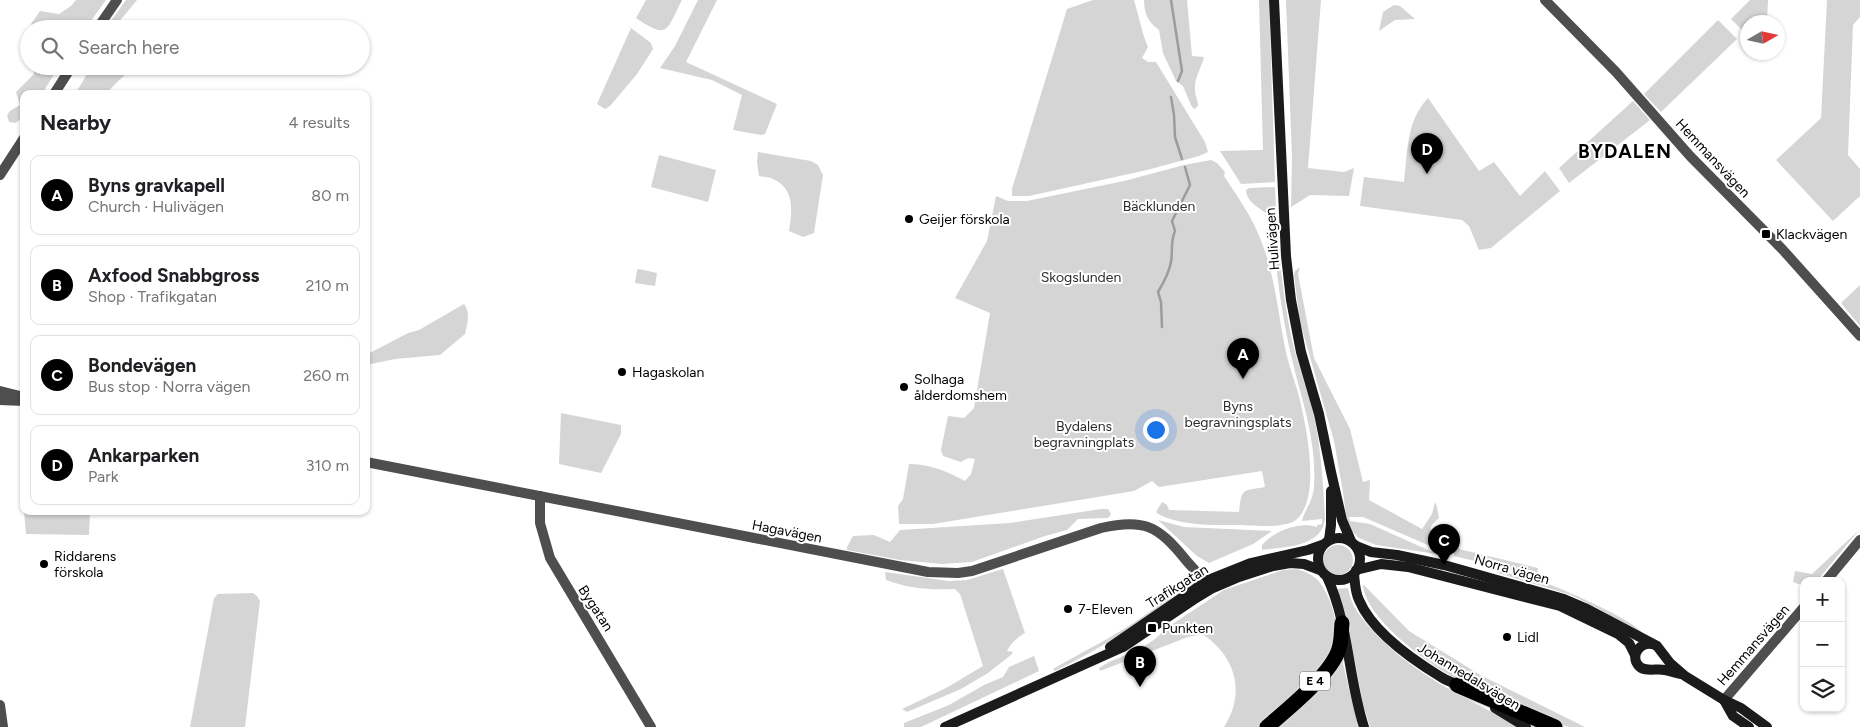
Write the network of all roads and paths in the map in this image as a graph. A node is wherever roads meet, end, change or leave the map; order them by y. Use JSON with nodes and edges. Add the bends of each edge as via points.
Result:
{"nodes":[{"id":1,"x":117,"y":0,"type":"edge"},
{"id":2,"x":1274,"y":0,"type":"edge"},
{"id":3,"x":1545,"y":0,"type":"edge"},
{"id":4,"x":103,"y":20,"type":"edge"},
{"id":5,"x":66,"y":75,"type":"edge"},
{"id":6,"x":57,"y":90,"type":"edge"},
{"id":7,"x":20,"y":144,"type":"edge"},
{"id":8,"x":0,"y":175,"type":"edge"},
{"id":9,"x":1860,"y":336,"type":"edge"},
{"id":10,"x":0,"y":391,"type":"edge"},
{"id":11,"x":20,"y":396,"type":"edge"},
{"id":12,"x":0,"y":400,"type":"edge"},
{"id":13,"x":20,"y":401,"type":"edge"},
{"id":14,"x":370,"y":463,"type":"edge"},
{"id":15,"x":1331,"y":472,"type":"junction"},
{"id":16,"x":540,"y":496,"type":"junction"},
{"id":17,"x":1860,"y":540,"type":"edge"},
{"id":18,"x":1326,"y":542,"type":"junction"},
{"id":19,"x":1353,"y":544,"type":"junction"},
{"id":20,"x":1355,"y":572,"type":"junction"},
{"id":21,"x":1324,"y":573,"type":"junction"},
{"id":22,"x":1829,"y":577,"type":"edge"},
{"id":23,"x":1205,"y":587,"type":"junction"},
{"id":24,"x":1800,"y":612,"type":"edge"},
{"id":25,"x":1342,"y":623,"type":"junction"},
{"id":26,"x":1653,"y":644,"type":"junction"},
{"id":27,"x":1662,"y":654,"type":"junction"},
{"id":28,"x":1635,"y":655,"type":"junction"},
{"id":29,"x":1654,"y":669,"type":"junction"},
{"id":30,"x":1685,"y":676,"type":"junction"},
{"id":31,"x":1458,"y":685,"type":"junction"},
{"id":32,"x":1724,"y":700,"type":"junction"},
{"id":33,"x":0,"y":705,"type":"edge"},
{"id":34,"x":1364,"y":726,"type":"edge"},
{"id":35,"x":4,"y":727,"type":"edge"},
{"id":36,"x":651,"y":727,"type":"edge"},
{"id":37,"x":945,"y":727,"type":"edge"},
{"id":38,"x":1267,"y":727,"type":"edge"},
{"id":39,"x":1526,"y":727,"type":"edge"},
{"id":40,"x":1555,"y":727,"type":"edge"},
{"id":41,"x":1749,"y":727,"type":"edge"},
{"id":42,"x":1767,"y":727,"type":"edge"}],
"edges":[{"from":1,"to":4,"type":"street"},
{"from":2,"to":15,"type":"main road","name":"Hulivägen","via":[[1289,279],[1298,336]]},
{"from":3,"to":9,"type":"street","name":"Hemmansvägen","via":[[1616,72],[1690,156],[1783,250]]},
{"from":5,"to":6,"type":"street"},
{"from":7,"to":8,"type":"street"},
{"from":10,"to":11,"type":"street"},
{"from":12,"to":13,"type":"street"},
{"from":14,"to":16,"type":"street","name":"Hagavägen"},
{"from":15,"to":18,"type":"main road","name":"Hulivägen","via":[[1331,525]]},
{"from":15,"to":19,"type":"main road","name":"Hulivägen","via":[[1342,520]]},
{"from":16,"to":23,"type":"street","name":"Hagavägen","via":[[928,572],[958,573],[980,569],[1101,528],[1123,523],[1142,524],[1169,542]]},
{"from":16,"to":36,"type":"street","name":"Bygatan","via":[[540,523],[550,558]]},
{"from":17,"to":22,"type":"street"},
{"from":18,"to":19,"type":"main road","via":[[1341,538]]},
{"from":18,"to":21,"type":"main road","via":[[1317,561]]},
{"from":18,"to":23,"type":"main road","name":"Trafikgatan","via":[[1308,550],[1251,563]]},
{"from":19,"to":20,"type":"main road","via":[[1360,557]]},
{"from":19,"to":26,"type":"main road","name":"Norra vägen","via":[[1371,552],[1444,565],[1564,599]]},
{"from":20,"to":21,"type":"main road","via":[[1342,580],[1333,580]]},
{"from":20,"to":28,"type":"main road","name":"Norra vägen","via":[[1381,564],[1408,567],[1560,606],[1618,634],[1629,643]]},
{"from":20,"to":31,"type":"main road","name":"Johannedalsvägen","via":[[1360,603],[1377,627],[1415,660]]},
{"from":21,"to":23,"type":"main road","name":"Trafikgatan","via":[[1304,564],[1290,563]]},
{"from":21,"to":25,"type":"main road","via":[[1334,591]]},
{"from":23,"to":37,"type":"main road","name":"Trafikgatan","via":[[1085,662]]},
{"from":24,"to":32,"type":"street","name":"Hemmansvägen"},
{"from":25,"to":34,"type":"main road"},
{"from":25,"to":38,"type":"highway","number":"E 4","via":[[1337,654],[1305,692]]},
{"from":26,"to":27,"type":"main road"},
{"from":26,"to":28,"type":"main road","via":[[1643,644]]},
{"from":27,"to":29,"type":"main road"},
{"from":27,"to":30,"type":"main road"},
{"from":28,"to":29,"type":"main road","via":[[1641,668]]},
{"from":29,"to":30,"type":"main road"},
{"from":30,"to":32,"type":"main road"},
{"from":31,"to":39,"type":"main road","name":"Johannedalsvägen"},
{"from":31,"to":40,"type":"highway"},
{"from":32,"to":41,"type":"main road","via":[[1733,716]]},
{"from":32,"to":42,"type":"main road"},
{"from":33,"to":35,"type":"street"}]}
